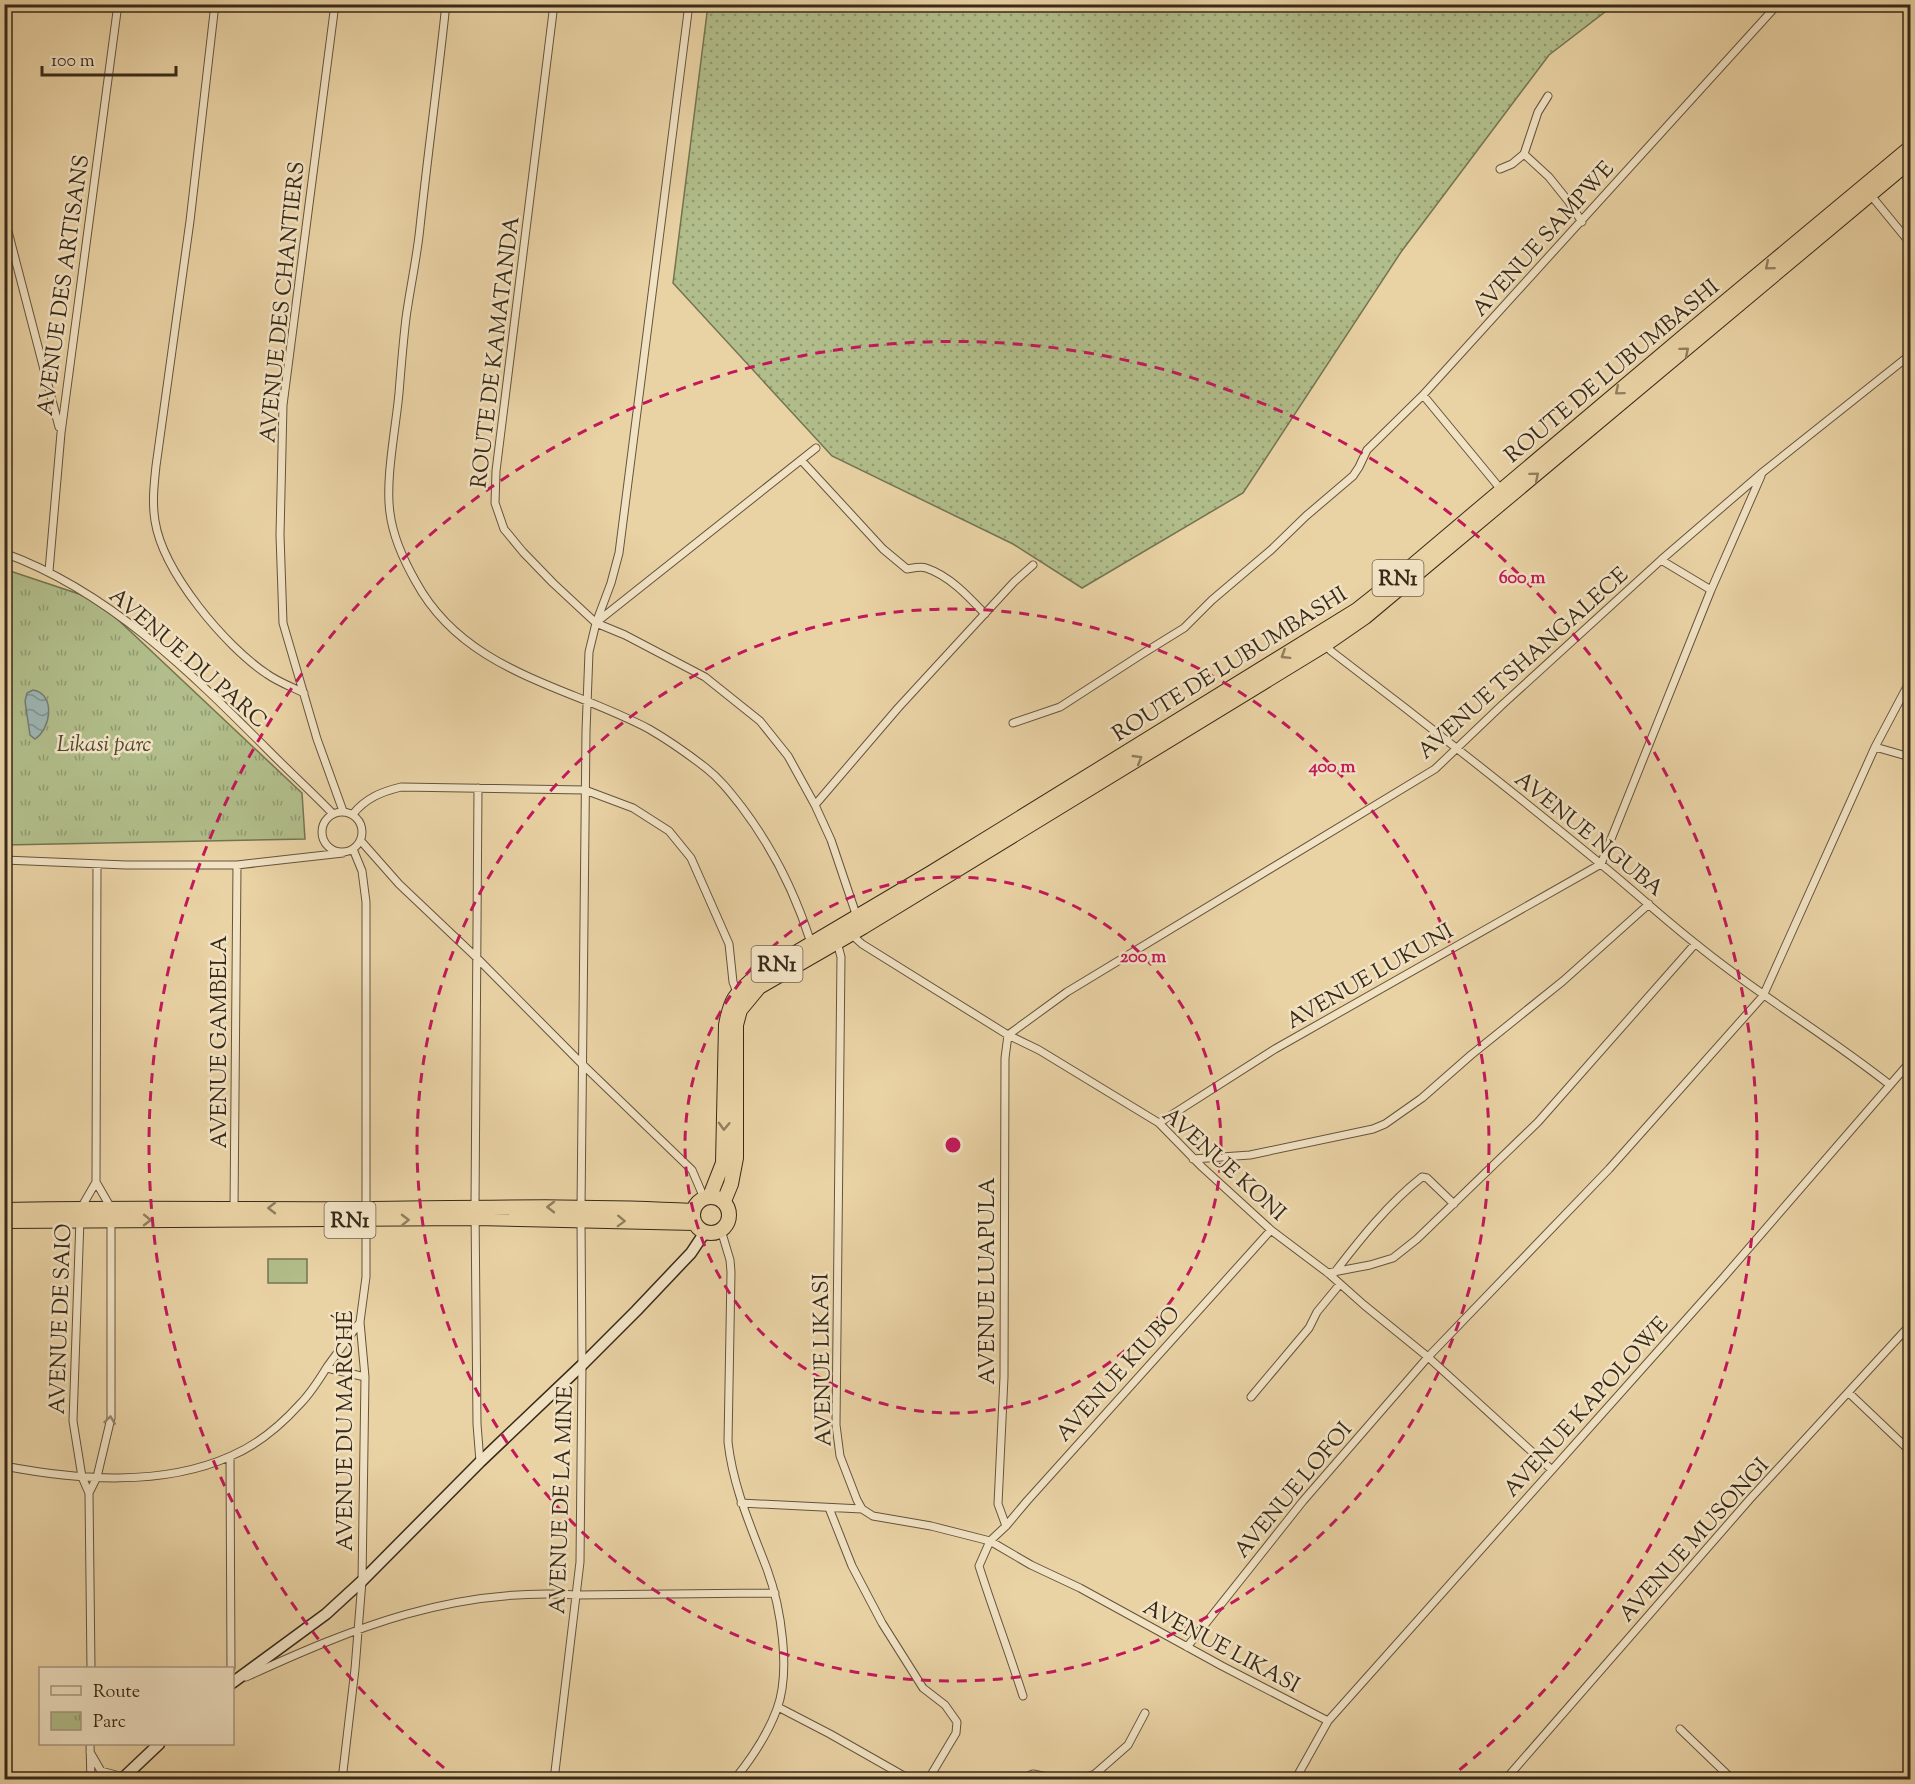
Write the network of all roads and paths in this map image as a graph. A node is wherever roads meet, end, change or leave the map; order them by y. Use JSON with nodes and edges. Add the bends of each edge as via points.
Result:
{"nodes":[{"id":1,"x":117,"y":4,"type":"edge"},
{"id":2,"x":215,"y":4,"type":"edge"},
{"id":3,"x":334,"y":4,"type":"edge"},
{"id":4,"x":446,"y":4,"type":"edge"},
{"id":5,"x":554,"y":4,"type":"edge"},
{"id":6,"x":689,"y":4,"type":"edge"},
{"id":7,"x":1778,"y":4,"type":"edge"},
{"id":8,"x":1548,"y":96,"type":"dead end"},
{"id":9,"x":1911,"y":148,"type":"edge"},
{"id":10,"x":1524,"y":154,"type":"junction"},
{"id":11,"x":1911,"y":161,"type":"edge"},
{"id":12,"x":1500,"y":169,"type":"dead end"},
{"id":13,"x":1867,"y":191,"type":"junction"},
{"id":14,"x":4,"y":216,"type":"edge"},
{"id":15,"x":1582,"y":222,"type":"junction"},
{"id":16,"x":1911,"y":243,"type":"edge"},
{"id":17,"x":1911,"y":355,"type":"edge"},
{"id":18,"x":1423,"y":395,"type":"junction"},
{"id":19,"x":61,"y":433,"type":"junction"},
{"id":20,"x":816,"y":448,"type":"dead end"},
{"id":21,"x":802,"y":460,"type":"junction"},
{"id":22,"x":1763,"y":472,"type":"junction"},
{"id":23,"x":1504,"y":494,"type":"junction"},
{"id":24,"x":4,"y":553,"type":"edge"},
{"id":25,"x":1661,"y":560,"type":"junction"},
{"id":26,"x":1033,"y":565,"type":"dead end"},
{"id":27,"x":49,"y":571,"type":"junction"},
{"id":28,"x":1711,"y":590,"type":"junction"},
{"id":29,"x":986,"y":614,"type":"junction"},
{"id":30,"x":596,"y":622,"type":"junction"},
{"id":31,"x":1322,"y":640,"type":"junction"},
{"id":32,"x":1911,"y":681,"type":"edge"},
{"id":33,"x":304,"y":693,"type":"junction"},
{"id":34,"x":587,"y":701,"type":"junction"},
{"id":35,"x":1013,"y":723,"type":"dead end"},
{"id":36,"x":1456,"y":747,"type":"junction"},
{"id":37,"x":1875,"y":747,"type":"junction"},
{"id":38,"x":1911,"y":757,"type":"edge"},
{"id":39,"x":478,"y":788,"type":"junction"},
{"id":40,"x":585,"y":790,"type":"junction"},
{"id":41,"x":815,"y":805,"type":"junction"},
{"id":42,"x":343,"y":811,"type":"junction"},
{"id":43,"x":333,"y":814,"type":"junction"},
{"id":44,"x":353,"y":814,"type":"junction"},
{"id":45,"x":361,"y":841,"type":"junction"},
{"id":46,"x":354,"y":849,"type":"junction"},
{"id":47,"x":343,"y":853,"type":"junction"},
{"id":48,"x":4,"y":860,"type":"edge"},
{"id":49,"x":97,"y":864,"type":"junction"},
{"id":50,"x":1601,"y":864,"type":"junction"},
{"id":51,"x":237,"y":865,"type":"junction"},
{"id":52,"x":1649,"y":904,"type":"junction"},
{"id":53,"x":854,"y":925,"type":"junction"},
{"id":54,"x":837,"y":942,"type":"junction"},
{"id":55,"x":811,"y":943,"type":"junction"},
{"id":56,"x":1695,"y":944,"type":"junction"},
{"id":57,"x":477,"y":957,"type":"junction"},
{"id":58,"x":1763,"y":996,"type":"junction"},
{"id":59,"x":738,"y":1002,"type":"junction"},
{"id":60,"x":1008,"y":1035,"type":"junction"},
{"id":61,"x":1911,"y":1062,"type":"edge"},
{"id":62,"x":581,"y":1063,"type":"junction"},
{"id":63,"x":1890,"y":1085,"type":"junction"},
{"id":64,"x":1159,"y":1123,"type":"junction"},
{"id":65,"x":1193,"y":1159,"type":"junction"},
{"id":66,"x":96,"y":1182,"type":"junction"},
{"id":67,"x":707,"y":1197,"type":"junction"},
{"id":68,"x":724,"y":1202,"type":"junction"},
{"id":69,"x":1454,"y":1204,"type":"junction"},
{"id":70,"x":4,"y":1210,"type":"edge"},
{"id":71,"x":476,"y":1212,"type":"junction"},
{"id":72,"x":111,"y":1213,"type":"junction"},
{"id":73,"x":581,"y":1213,"type":"junction"},
{"id":74,"x":80,"y":1214,"type":"junction"},
{"id":75,"x":234,"y":1214,"type":"junction"},
{"id":76,"x":366,"y":1215,"type":"junction"},
{"id":77,"x":4,"y":1221,"type":"edge"},
{"id":78,"x":698,"y":1222,"type":"junction"},
{"id":79,"x":721,"y":1230,"type":"junction"},
{"id":80,"x":1271,"y":1230,"type":"junction"},
{"id":81,"x":1331,"y":1273,"type":"junction"},
{"id":82,"x":1340,"y":1284,"type":"junction"},
{"id":83,"x":360,"y":1323,"type":"junction"},
{"id":84,"x":1911,"y":1325,"type":"edge"},
{"id":85,"x":1428,"y":1357,"type":"junction"},
{"id":86,"x":582,"y":1365,"type":"junction"},
{"id":87,"x":327,"y":1368,"type":"junction"},
{"id":88,"x":365,"y":1377,"type":"junction"},
{"id":89,"x":1849,"y":1393,"type":"junction"},
{"id":90,"x":1251,"y":1397,"type":"dead end"},
{"id":91,"x":1911,"y":1450,"type":"edge"},
{"id":92,"x":230,"y":1457,"type":"junction"},
{"id":93,"x":480,"y":1462,"type":"junction"},
{"id":94,"x":4,"y":1466,"type":"edge"},
{"id":95,"x":1552,"y":1470,"type":"junction"},
{"id":96,"x":82,"y":1477,"type":"junction"},
{"id":97,"x":98,"y":1477,"type":"junction"},
{"id":98,"x":89,"y":1493,"type":"junction"},
{"id":99,"x":741,"y":1503,"type":"junction"},
{"id":100,"x":829,"y":1508,"type":"junction"},
{"id":101,"x":862,"y":1509,"type":"junction"},
{"id":102,"x":1006,"y":1526,"type":"junction"},
{"id":103,"x":990,"y":1541,"type":"junction"},
{"id":104,"x":362,"y":1581,"type":"junction"},
{"id":105,"x":775,"y":1593,"type":"junction"},
{"id":106,"x":577,"y":1595,"type":"junction"},
{"id":107,"x":358,"y":1629,"type":"junction"},
{"id":108,"x":1187,"y":1647,"type":"junction"},
{"id":109,"x":91,"y":1667,"type":"edge"},
{"id":110,"x":231,"y":1667,"type":"edge"},
{"id":111,"x":234,"y":1682,"type":"edge"},
{"id":112,"x":234,"y":1682,"type":"edge"},
{"id":113,"x":1023,"y":1696,"type":"dead end"},
{"id":114,"x":778,"y":1707,"type":"junction"},
{"id":115,"x":1145,"y":1713,"type":"dead end"},
{"id":116,"x":1328,"y":1721,"type":"junction"},
{"id":117,"x":1680,"y":1729,"type":"dead end"},
{"id":118,"x":90,"y":1745,"type":"edge"},
{"id":119,"x":157,"y":1745,"type":"edge"},
{"id":120,"x":90,"y":1752,"type":"junction"},
{"id":121,"x":122,"y":1778,"type":"edge"},
{"id":122,"x":91,"y":1779,"type":"edge"},
{"id":123,"x":342,"y":1779,"type":"edge"},
{"id":124,"x":554,"y":1779,"type":"edge"},
{"id":125,"x":734,"y":1779,"type":"edge"},
{"id":126,"x":911,"y":1779,"type":"edge"},
{"id":127,"x":928,"y":1779,"type":"edge"},
{"id":128,"x":1019,"y":1779,"type":"edge"},
{"id":129,"x":1063,"y":1779,"type":"edge"},
{"id":130,"x":1080,"y":1779,"type":"edge"},
{"id":131,"x":1295,"y":1779,"type":"edge"},
{"id":132,"x":1505,"y":1779,"type":"edge"},
{"id":133,"x":1733,"y":1779,"type":"edge"}],
"edges":[{"from":1,"to":19,"type":"street","name":"AVENUE DES ARTISANS"},
{"from":2,"to":33,"type":"street","via":[[156,466],[155,524],[187,592],[218,630],[260,669]]},
{"from":3,"to":33,"type":"street","name":"AVENUE DES CHANTIERS","via":[[283,405],[280,535],[284,623]]},
{"from":4,"to":34,"type":"street","via":[[404,338],[389,511],[406,565],[442,621],[483,654]]},
{"from":5,"to":30,"type":"street","name":"ROUTE DE KAMATANDA","via":[[495,471],[495,503],[504,529],[522,552]]},
{"from":6,"to":30,"type":"street","name":"AVENUE DE LA MINE","via":[[619,553]]},
{"from":7,"to":15,"type":"street","name":"AVENUE SAMPWE"},
{"from":8,"to":10,"type":"street","via":[[1538,112]]},
{"from":9,"to":13,"type":"highway","name":"ROUTE DE LUBUMBASHI","number":"RN1"},
{"from":10,"to":12,"type":"street"},
{"from":10,"to":15,"type":"street","via":[[1549,177]]},
{"from":11,"to":13,"type":"highway","name":"ROUTE DE LUBUMBASHI","number":"RN1"},
{"from":13,"to":16,"type":"street"},
{"from":13,"to":23,"type":"highway","name":"ROUTE DE LUBUMBASHI","number":"RN1"},
{"from":14,"to":19,"type":"street"},
{"from":15,"to":18,"type":"street","name":"AVENUE SAMPWE"},
{"from":17,"to":22,"type":"street","name":"AVENUE TSHANGALECE"},
{"from":18,"to":23,"type":"street"},
{"from":18,"to":35,"type":"street","name":"AVENUE SAMPWE","via":[[1367,450],[1353,476],[1184,628],[1060,707]]},
{"from":19,"to":27,"type":"street","name":"AVENUE DES ARTISANS"},
{"from":20,"to":21,"type":"street"},
{"from":21,"to":29,"type":"street","via":[[883,549],[907,568],[925,567],[950,581]]},
{"from":21,"to":30,"type":"street"},
{"from":22,"to":25,"type":"street","name":"AVENUE TSHANGALECE"},
{"from":22,"to":28,"type":"street"},
{"from":23,"to":31,"type":"highway","name":"ROUTE DE LUBUMBASHI","number":"RN1","via":[[1365,617]]},
{"from":24,"to":27,"type":"street","name":"AVENUE DU PARC"},
{"from":25,"to":28,"type":"street"},
{"from":25,"to":36,"type":"street","name":"AVENUE TSHANGALECE"},
{"from":26,"to":29,"type":"street"},
{"from":27,"to":43,"type":"street","name":"AVENUE DU PARC","via":[[100,601],[152,642],[229,710]]},
{"from":28,"to":50,"type":"street"},
{"from":29,"to":41,"type":"street"},
{"from":30,"to":34,"type":"street","name":"AVENUE DE LA MINE","via":[[589,652]]},
{"from":30,"to":41,"type":"street","name":"ROUTE DE KAMATANDA","via":[[705,677],[760,721],[788,756]]},
{"from":31,"to":36,"type":"street","name":"AVENUE NGUBA"},
{"from":31,"to":53,"type":"highway","name":"ROUTE DE LUBUMBASHI","number":"RN1"},
{"from":32,"to":37,"type":"street","name":"AVENUE LOFOI"},
{"from":33,"to":42,"type":"street","name":"AVENUE DES CHANTIERS"},
{"from":34,"to":40,"type":"street","name":"AVENUE DE LA MINE"},
{"from":34,"to":55,"type":"street","via":[[651,730],[723,784],[785,874]]},
{"from":36,"to":50,"type":"street","name":"AVENUE NGUBA"},
{"from":36,"to":60,"type":"street","name":"AVENUE TSHANGALECE","via":[[1435,769],[1067,992]]},
{"from":37,"to":38,"type":"street"},
{"from":37,"to":58,"type":"street","name":"AVENUE LOFOI"},
{"from":39,"to":40,"type":"street"},
{"from":39,"to":44,"type":"street","via":[[401,787],[372,797]]},
{"from":39,"to":57,"type":"street"},
{"from":40,"to":59,"type":"street","via":[[633,808],[669,831],[691,858],[729,944]]},
{"from":40,"to":62,"type":"street","name":"AVENUE DE LA MINE"},
{"from":41,"to":53,"type":"street","name":"ROUTE DE KAMATANDA","via":[[831,840]]},
{"from":42,"to":43,"type":"street"},
{"from":42,"to":44,"type":"street"},
{"from":43,"to":47,"type":"street","via":[[324,822],[323,840],[331,849]]},
{"from":44,"to":45,"type":"street","via":[[362,826]]},
{"from":45,"to":46,"type":"street"},
{"from":45,"to":57,"type":"street","via":[[399,884]]},
{"from":46,"to":47,"type":"street"},
{"from":46,"to":76,"type":"street","name":"AVENUE DU MARCHÉ","via":[[366,902]]},
{"from":47,"to":51,"type":"street"},
{"from":48,"to":49,"type":"street"},
{"from":49,"to":51,"type":"street"},
{"from":49,"to":66,"type":"street","name":"AVENUE DE SAIO"},
{"from":50,"to":52,"type":"street","name":"AVENUE NGUBA"},
{"from":50,"to":64,"type":"street","name":"AVENUE LUKUNI","via":[[1275,1049]]},
{"from":51,"to":75,"type":"street","name":"AVENUE GAMBELA"},
{"from":52,"to":56,"type":"street","name":"AVENUE NGUBA"},
{"from":52,"to":65,"type":"street","via":[[1563,981],[1385,1124],[1250,1155]]},
{"from":53,"to":54,"type":"highway","name":"ROUTE DE LUBUMBASHI","number":"RN1"},
{"from":53,"to":55,"type":"highway","name":"ROUTE DE LUBUMBASHI","number":"RN1"},
{"from":53,"to":60,"type":"street","name":"AVENUE KONI","via":[[862,944]]},
{"from":54,"to":59,"type":"highway","name":"ROUTE DE LUBUMBASHI","number":"RN1"},
{"from":54,"to":101,"type":"street","name":"AVENUE LIKASI","via":[[841,957],[836,1425],[843,1464]]},
{"from":55,"to":59,"type":"highway","name":"ROUTE DE LUBUMBASHI","number":"RN1","via":[[755,977]]},
{"from":56,"to":58,"type":"street","name":"AVENUE NGUBA"},
{"from":56,"to":69,"type":"street","via":[[1538,1122]]},
{"from":57,"to":62,"type":"street"},
{"from":57,"to":71,"type":"street"},
{"from":58,"to":63,"type":"street","name":"AVENUE NGUBA","via":[[1847,1051]]},
{"from":58,"to":85,"type":"street","name":"AVENUE LOFOI","via":[[1609,1168]]},
{"from":59,"to":67,"type":"highway","number":"RN1","one_way":true,"via":[[726,1025],[723,1163]]},
{"from":59,"to":68,"type":"highway","number":"RN1","via":[[736,1158]]},
{"from":60,"to":64,"type":"street","name":"AVENUE KONI"},
{"from":60,"to":102,"type":"street","name":"AVENUE LUAPULA","via":[[1004,1377],[998,1504]]},
{"from":61,"to":63,"type":"street","name":"AVENUE KAPOLOWE"},
{"from":62,"to":67,"type":"street","via":[[692,1170]]},
{"from":62,"to":73,"type":"street","name":"AVENUE DE LA MINE"},
{"from":63,"to":95,"type":"street","name":"AVENUE KAPOLOWE"},
{"from":64,"to":65,"type":"street","name":"AVENUE KONI"},
{"from":65,"to":80,"type":"street","name":"AVENUE KONI"},
{"from":66,"to":72,"type":"street"},
{"from":66,"to":74,"type":"street","name":"AVENUE DE SAIO"},
{"from":67,"to":68,"type":"highway"},
{"from":67,"to":78,"type":"highway","via":[[697,1203]]},
{"from":68,"to":79,"type":"highway","via":[[730,1212],[728,1223]]},
{"from":69,"to":81,"type":"street","via":[[1393,1258]]},
{"from":69,"to":81,"type":"street","via":[[1422,1177]]},
{"from":70,"to":74,"type":"highway","number":"RN1"},
{"from":71,"to":73,"type":"highway","number":"RN1"},
{"from":71,"to":76,"type":"highway","number":"RN1"},
{"from":71,"to":93,"type":"street"},
{"from":72,"to":74,"type":"highway","number":"RN1"},
{"from":72,"to":75,"type":"highway","number":"RN1"},
{"from":97,"to":72,"type":"street","one_way":true,"via":[[111,1418]]},
{"from":73,"to":78,"type":"highway","number":"RN1"},
{"from":73,"to":86,"type":"street","name":"AVENUE DE LA MINE"},
{"from":74,"to":77,"type":"highway","number":"RN1"},
{"from":74,"to":96,"type":"street","name":"AVENUE DE SAIO","via":[[73,1421]]},
{"from":75,"to":76,"type":"highway","number":"RN1"},
{"from":76,"to":83,"type":"street","name":"AVENUE DU MARCHÉ","via":[[366,1277]]},
{"from":78,"to":79,"type":"highway","via":[[713,1233]]},
{"from":78,"to":86,"type":"main road","via":[[666,1280]]},
{"from":79,"to":99,"type":"street","via":[[731,1272],[728,1442]]},
{"from":80,"to":81,"type":"street","name":"AVENUE KONI"},
{"from":80,"to":102,"type":"street","name":"AVENUE KIUBO"},
{"from":81,"to":82,"type":"street","name":"AVENUE KONI"},
{"from":82,"to":85,"type":"street","name":"AVENUE KONI"},
{"from":82,"to":90,"type":"street"},
{"from":83,"to":87,"type":"street"},
{"from":83,"to":88,"type":"street","name":"AVENUE DU MARCHÉ"},
{"from":84,"to":89,"type":"street","name":"AVENUE MUSONGI"},
{"from":85,"to":95,"type":"street","name":"AVENUE KONI"},
{"from":85,"to":108,"type":"street","name":"AVENUE LOFOI","via":[[1303,1502]]},
{"from":86,"to":93,"type":"main road"},
{"from":86,"to":106,"type":"street","name":"AVENUE DE LA MINE"},
{"from":87,"to":88,"type":"street"},
{"from":87,"to":92,"type":"street","via":[[287,1417]]},
{"from":88,"to":104,"type":"street","name":"AVENUE DU MARCHÉ"},
{"from":89,"to":91,"type":"street"},
{"from":89,"to":132,"type":"street","name":"AVENUE MUSONGI","via":[[1750,1499]]},
{"from":92,"to":97,"type":"street","via":[[181,1472]]},
{"from":92,"to":110,"type":"street"},
{"from":93,"to":104,"type":"main road"},
{"from":94,"to":96,"type":"street"},
{"from":95,"to":116,"type":"street","name":"AVENUE KAPOLOWE"},
{"from":96,"to":97,"type":"street"},
{"from":96,"to":98,"type":"street","name":"AVENUE DE SAIO"},
{"from":97,"to":98,"type":"street"},
{"from":98,"to":109,"type":"street","name":"AVENUE DE SAIO"},
{"from":99,"to":100,"type":"street"},
{"from":99,"to":105,"type":"street"},
{"from":100,"to":101,"type":"street"},
{"from":100,"to":127,"type":"street","via":[[852,1566],[882,1623],[923,1688],[945,1705],[957,1722],[956,1733]]},
{"from":101,"to":103,"type":"street","name":"AVENUE LIKASI","via":[[873,1516]]},
{"from":102,"to":103,"type":"street","name":"AVENUE KIUBO"},
{"from":103,"to":108,"type":"street","name":"AVENUE LIKASI"},
{"from":103,"to":113,"type":"street","via":[[979,1566]]},
{"from":104,"to":107,"type":"street","name":"AVENUE DU MARCHÉ"},
{"from":104,"to":111,"type":"main road","via":[[326,1614]]},
{"from":105,"to":106,"type":"street"},
{"from":105,"to":114,"type":"street","via":[[783,1667]]},
{"from":106,"to":107,"type":"street","via":[[549,1593],[472,1600],[415,1611]]},
{"from":106,"to":124,"type":"street","name":"AVENUE DE LA MINE"},
{"from":107,"to":112,"type":"street"},
{"from":107,"to":123,"type":"street","name":"AVENUE DU MARCHÉ"},
{"from":108,"to":116,"type":"street","name":"AVENUE LIKASI"},
{"from":114,"to":125,"type":"street","via":[[761,1743]]},
{"from":114,"to":126,"type":"street"},
{"from":115,"to":130,"type":"street","via":[[1128,1745],[1095,1774]]},
{"from":116,"to":131,"type":"street","name":"AVENUE KAPOLOWE"},
{"from":117,"to":133,"type":"street"},
{"from":118,"to":120,"type":"street"},
{"from":119,"to":121,"type":"main road"},
{"from":120,"to":121,"type":"street","via":[[101,1771]]},
{"from":120,"to":122,"type":"street"},
{"from":128,"to":129,"type":"street","via":[[1033,1774]]}]}
